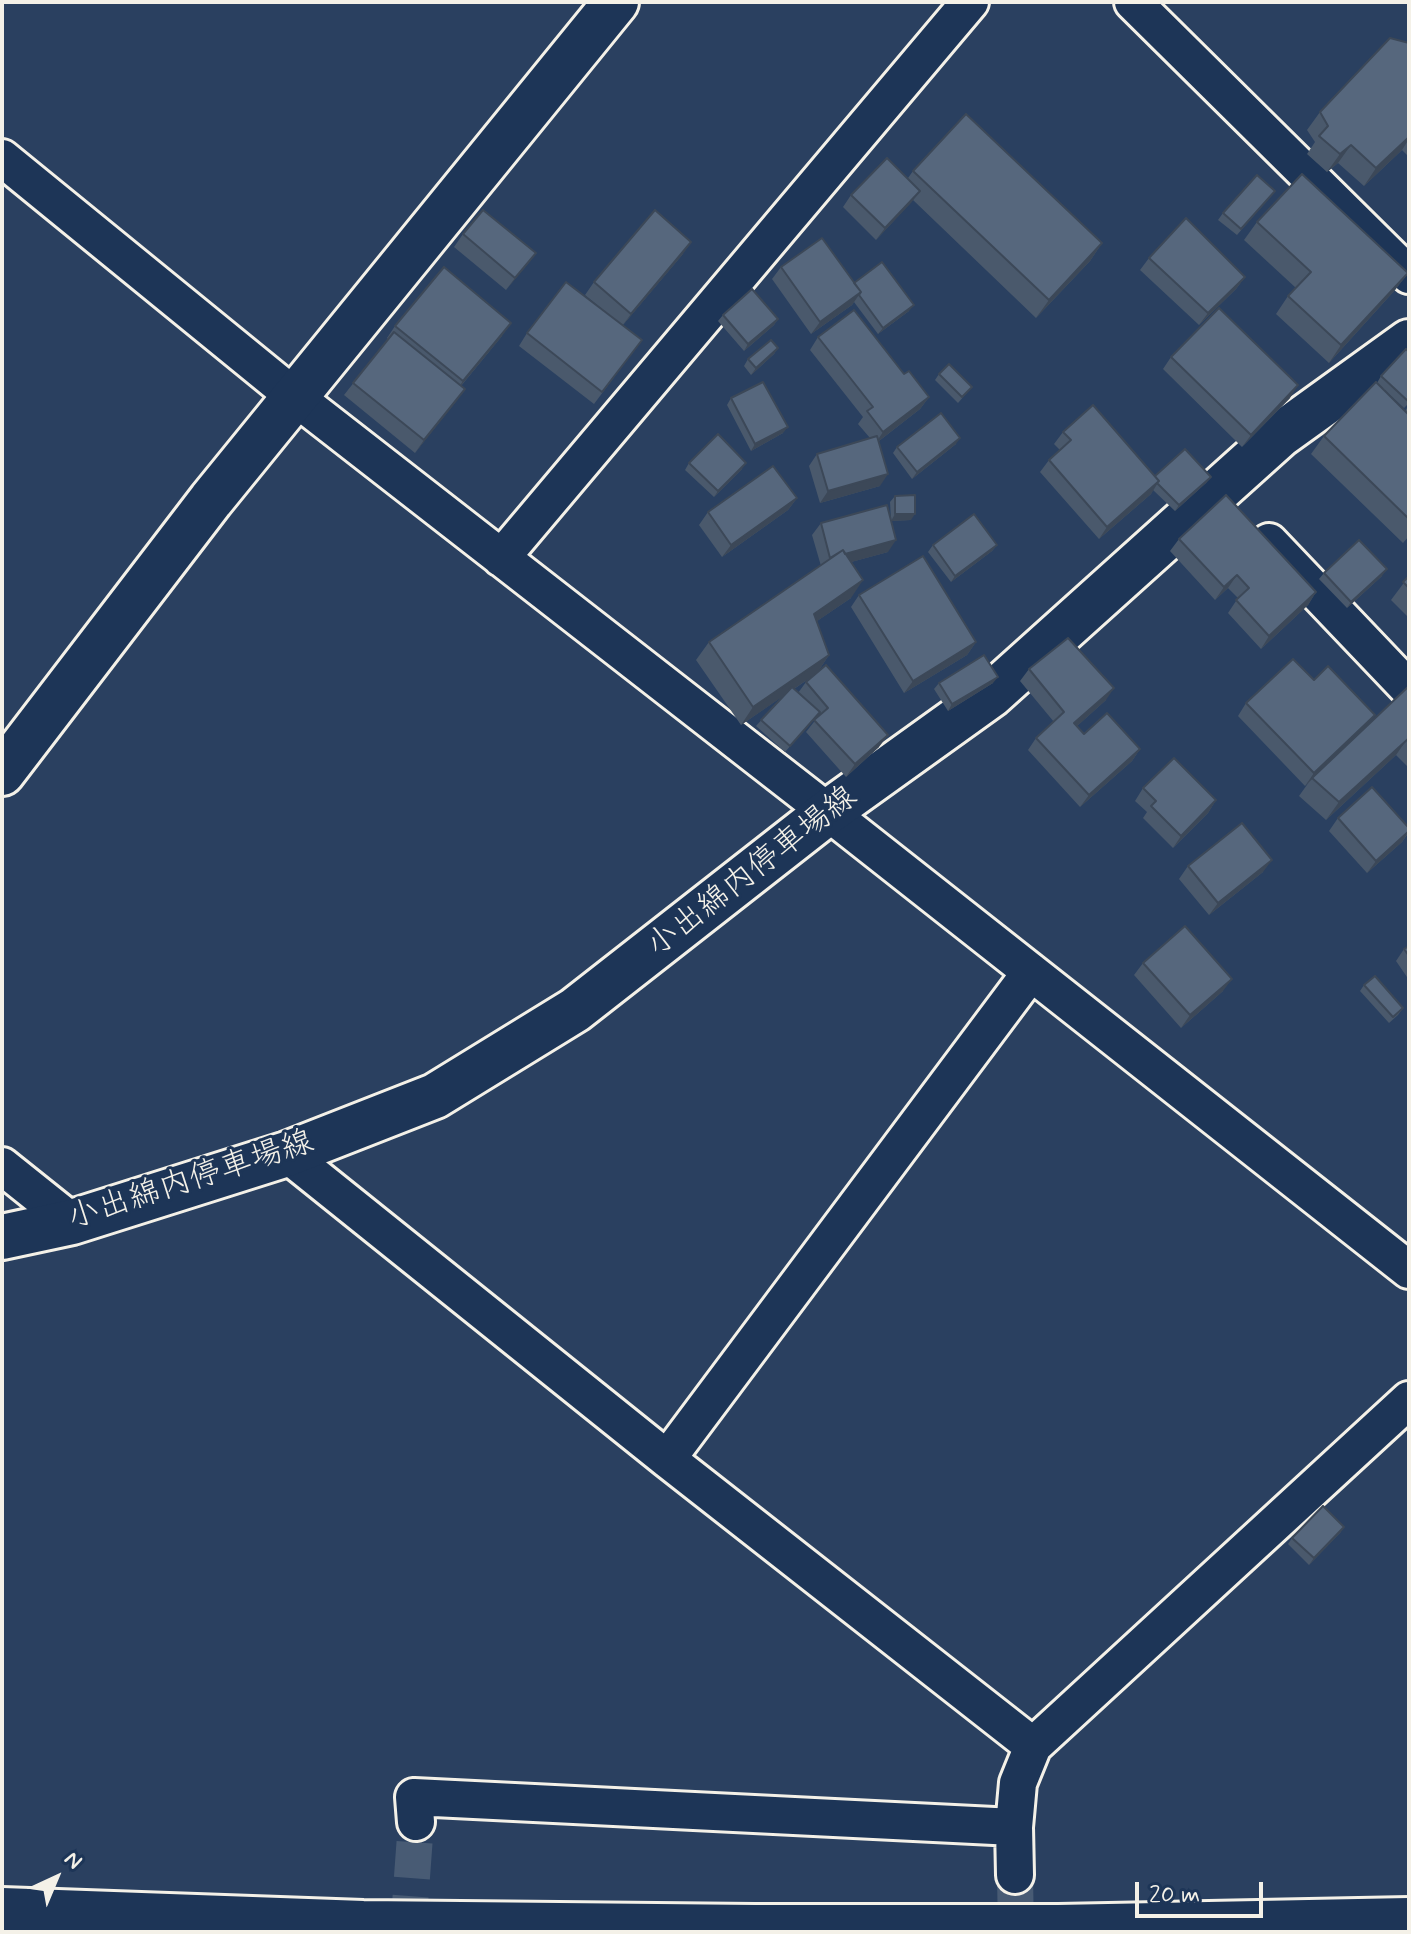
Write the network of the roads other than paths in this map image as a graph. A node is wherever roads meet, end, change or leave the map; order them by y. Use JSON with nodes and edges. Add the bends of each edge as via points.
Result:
{"nodes":[{"id":1,"x":616,"y":2,"type":"edge"},
{"id":2,"x":970,"y":2,"type":"edge"},
{"id":3,"x":1133,"y":2,"type":"edge"},
{"id":4,"x":2,"y":158,"type":"edge"},
{"id":5,"x":1409,"y":275,"type":"edge"},
{"id":6,"x":1409,"y":342,"type":"edge"},
{"id":7,"x":295,"y":397,"type":"junction"},
{"id":8,"x":1237,"y":509,"type":"junction"},
{"id":9,"x":501,"y":558,"type":"junction"},
{"id":10,"x":1409,"y":689,"type":"edge"},
{"id":11,"x":2,"y":773,"type":"edge"},
{"id":12,"x":828,"y":812,"type":"junction"},
{"id":13,"x":1031,"y":972,"type":"junction"},
{"id":14,"x":287,"y":1154,"type":"junction"},
{"id":15,"x":2,"y":1166,"type":"edge"},
{"id":16,"x":72,"y":1222,"type":"junction"},
{"id":17,"x":2,"y":1237,"type":"edge"},
{"id":18,"x":1409,"y":1270,"type":"edge"},
{"id":19,"x":1409,"y":1400,"type":"edge"},
{"id":20,"x":667,"y":1459,"type":"junction"},
{"id":21,"x":1033,"y":1746,"type":"junction"},
{"id":22,"x":416,"y":1822,"type":"tunnel mouth"},
{"id":23,"x":1014,"y":1827,"type":"junction"},
{"id":24,"x":1015,"y":1875,"type":"tunnel mouth"},
{"id":25,"x":2,"y":1910,"type":"edge"},
{"id":26,"x":1409,"y":1920,"type":"edge"}],
"edges":[{"from":1,"to":7,"type":"main road"},
{"from":2,"to":9,"type":"street"},
{"from":3,"to":5,"type":"street"},
{"from":4,"to":7,"type":"street"},
{"from":6,"to":8,"type":"main road","name":"小出綿内停車場線","via":[[1280,435]]},
{"from":7,"to":9,"type":"street"},
{"from":7,"to":11,"type":"main road"},
{"from":8,"to":10,"type":"street"},
{"from":8,"to":12,"type":"main road","name":"小出綿内停車場線"},
{"from":9,"to":12,"type":"street"},
{"from":12,"to":13,"type":"street"},
{"from":12,"to":14,"type":"main road","name":"小出綿内停車場線","via":[[575,1010],[435,1096]]},
{"from":13,"to":18,"type":"street"},
{"from":13,"to":20,"type":"street"},
{"from":14,"to":16,"type":"main road","name":"小出綿内停車場線"},
{"from":14,"to":20,"type":"street"},
{"from":15,"to":16,"type":"street"},
{"from":16,"to":17,"type":"main road","name":"小出綿内停車場線"},
{"from":19,"to":21,"type":"street"},
{"from":20,"to":21,"type":"street"},
{"from":21,"to":23,"type":"street","via":[[1018,1783]]},
{"from":22,"to":23,"type":"street","via":[[414,1797]]},
{"from":23,"to":24,"type":"street"},
{"from":25,"to":26,"type":"main road","via":[[363,1923],[755,1927]]}]}
